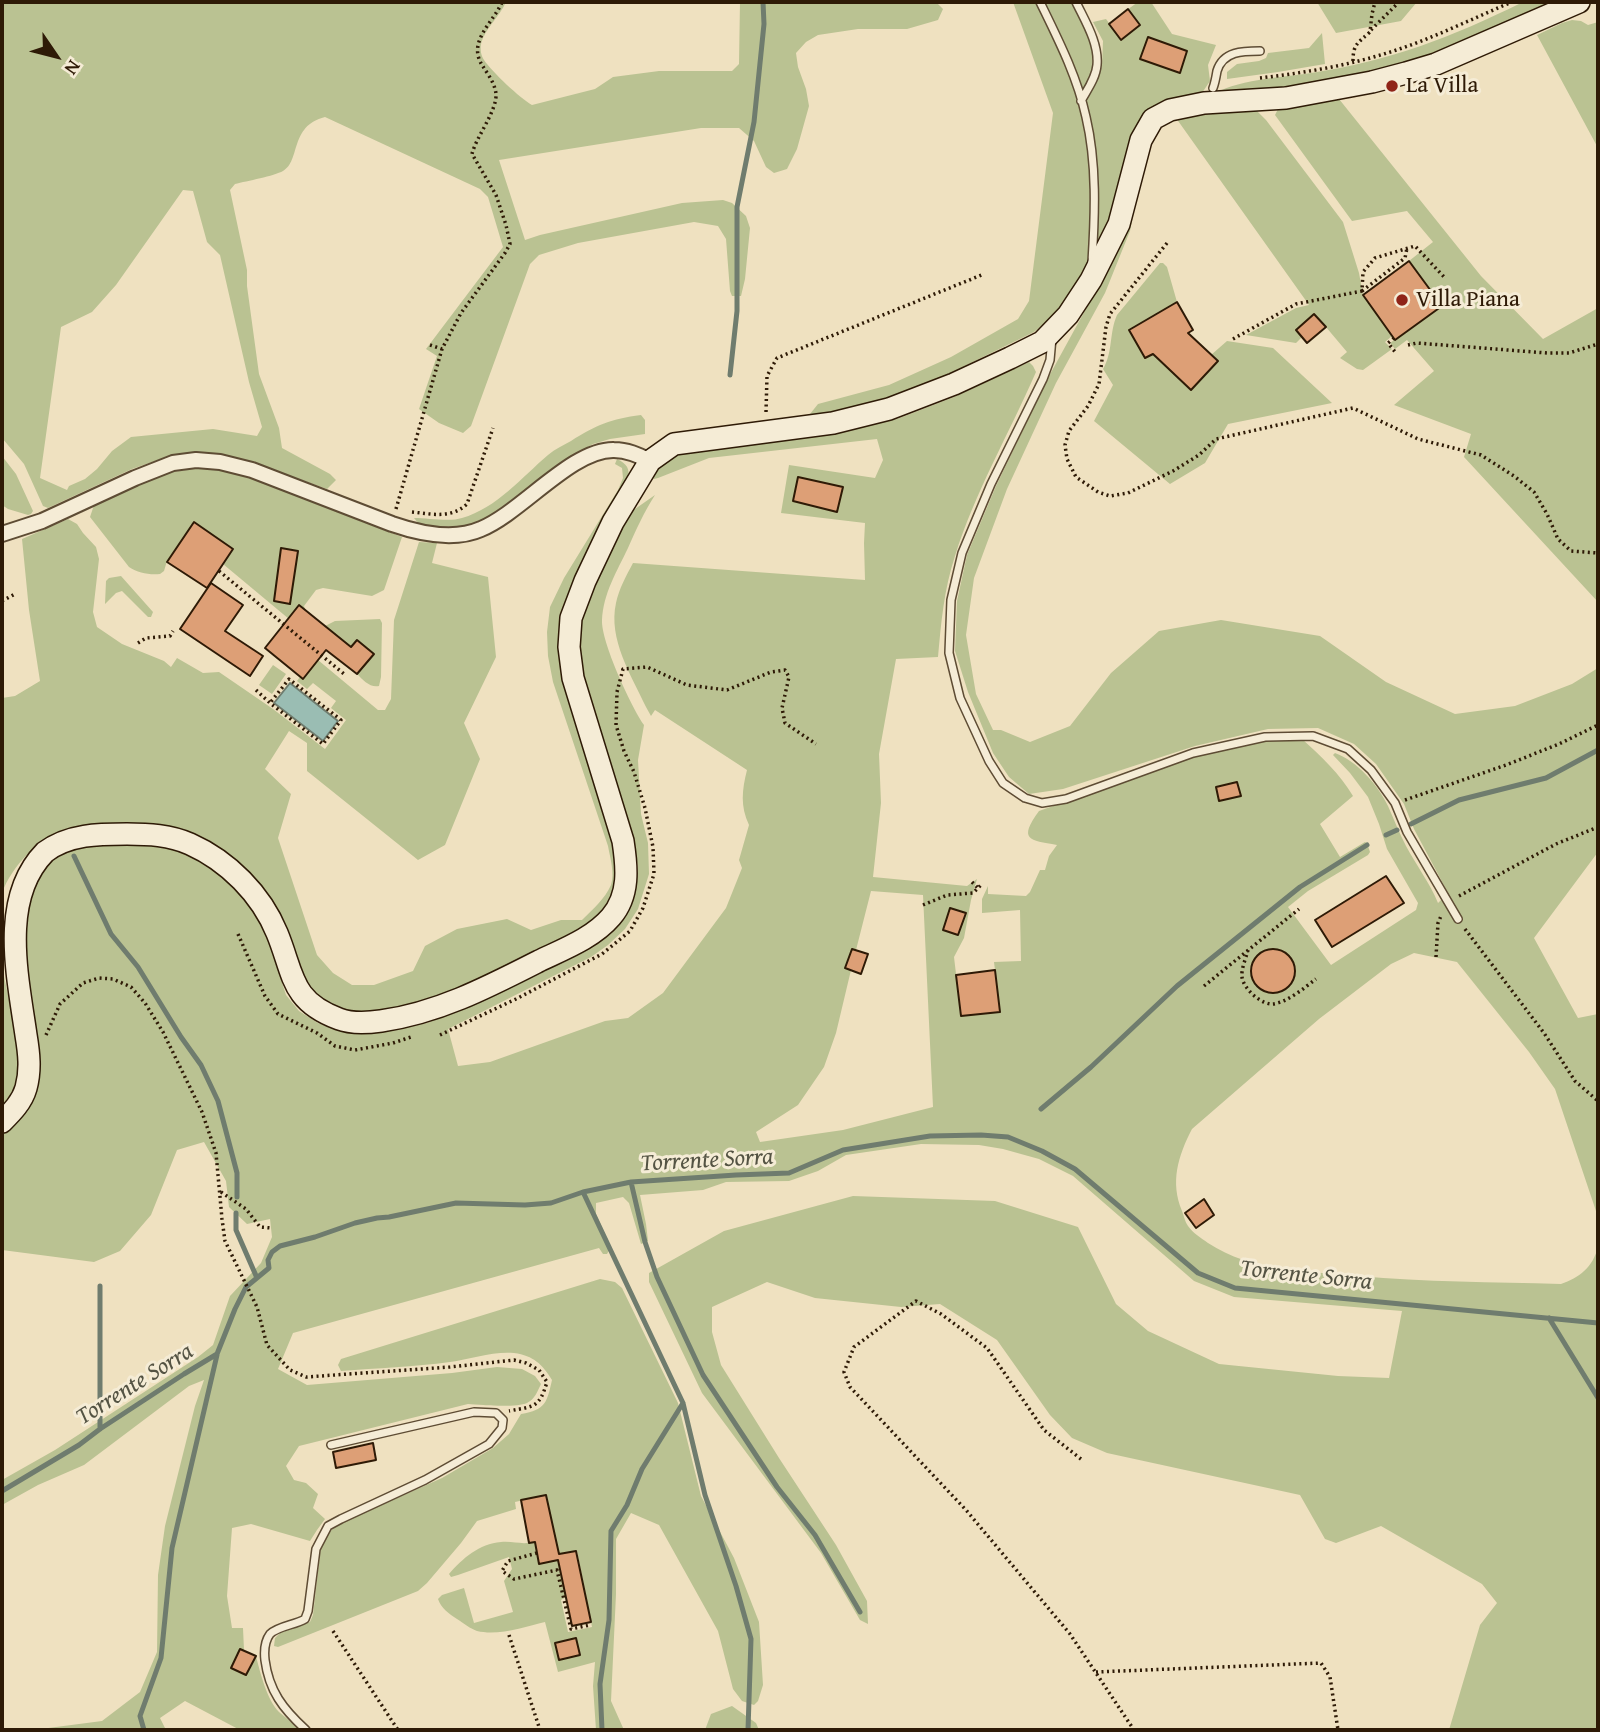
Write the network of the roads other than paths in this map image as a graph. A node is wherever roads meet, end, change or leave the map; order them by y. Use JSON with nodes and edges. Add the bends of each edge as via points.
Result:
{"nodes":[{"id":1,"x":1040,"y":2,"type":"edge"},
{"id":2,"x":1076,"y":2,"type":"edge"},
{"id":3,"x":1579,"y":2,"type":"edge"},
{"id":4,"x":1260,"y":51,"type":"dead end"},
{"id":5,"x":1213,"y":88,"type":"dead end"},
{"id":6,"x":1081,"y":101,"type":"junction"},
{"id":7,"x":1091,"y":281,"type":"junction"},
{"id":8,"x":1053,"y":331,"type":"junction"},
{"id":9,"x":650,"y":461,"type":"junction"},
{"id":10,"x":2,"y":534,"type":"edge"},
{"id":11,"x":1458,"y":919,"type":"road end"},
{"id":12,"x":2,"y":1122,"type":"edge"},
{"id":13,"x":331,"y":1445,"type":"dead end"},
{"id":14,"x":306,"y":1730,"type":"edge"}],
"edges":[{"from":1,"to":6,"type":"lane"},
{"from":2,"to":6,"type":"lane","via":[[1096,46],[1097,66]]},
{"from":3,"to":7,"type":"street","via":[[1406,73],[1286,98],[1204,103],[1153,119],[1141,140],[1119,224]]},
{"from":4,"to":5,"type":"lane","via":[[1241,51],[1222,61]]},
{"from":6,"to":7,"type":"lane","via":[[1094,172]]},
{"from":7,"to":8,"type":"street"},
{"from":8,"to":9,"type":"street","via":[[1010,358],[889,408],[833,423],[674,444]]},
{"from":8,"to":11,"type":"lane","via":[[1043,379],[990,484],[962,553],[951,600],[949,653],[960,698],[1003,783],[1042,803],[1066,799],[1193,753],[1265,737],[1313,736],[1348,749],[1371,770],[1395,803]]},
{"from":9,"to":10,"type":"street","via":[[613,450],[595,453],[481,530],[424,533],[252,470],[196,460],[173,463]]},
{"from":9,"to":12,"type":"street","via":[[613,522],[571,618],[573,678],[627,864],[619,906],[611,917],[584,939],[455,1002],[396,1019],[343,1021],[307,1001],[254,892],[211,855],[166,836],[89,835],[66,840],[28,868],[10,909],[10,951],[30,1069],[26,1090]]},
{"from":13,"to":14,"type":"lane","via":[[474,1412],[496,1413],[503,1420],[489,1444],[328,1526],[322,1535],[305,1619],[272,1632],[265,1644],[269,1682],[278,1700]]}]}
